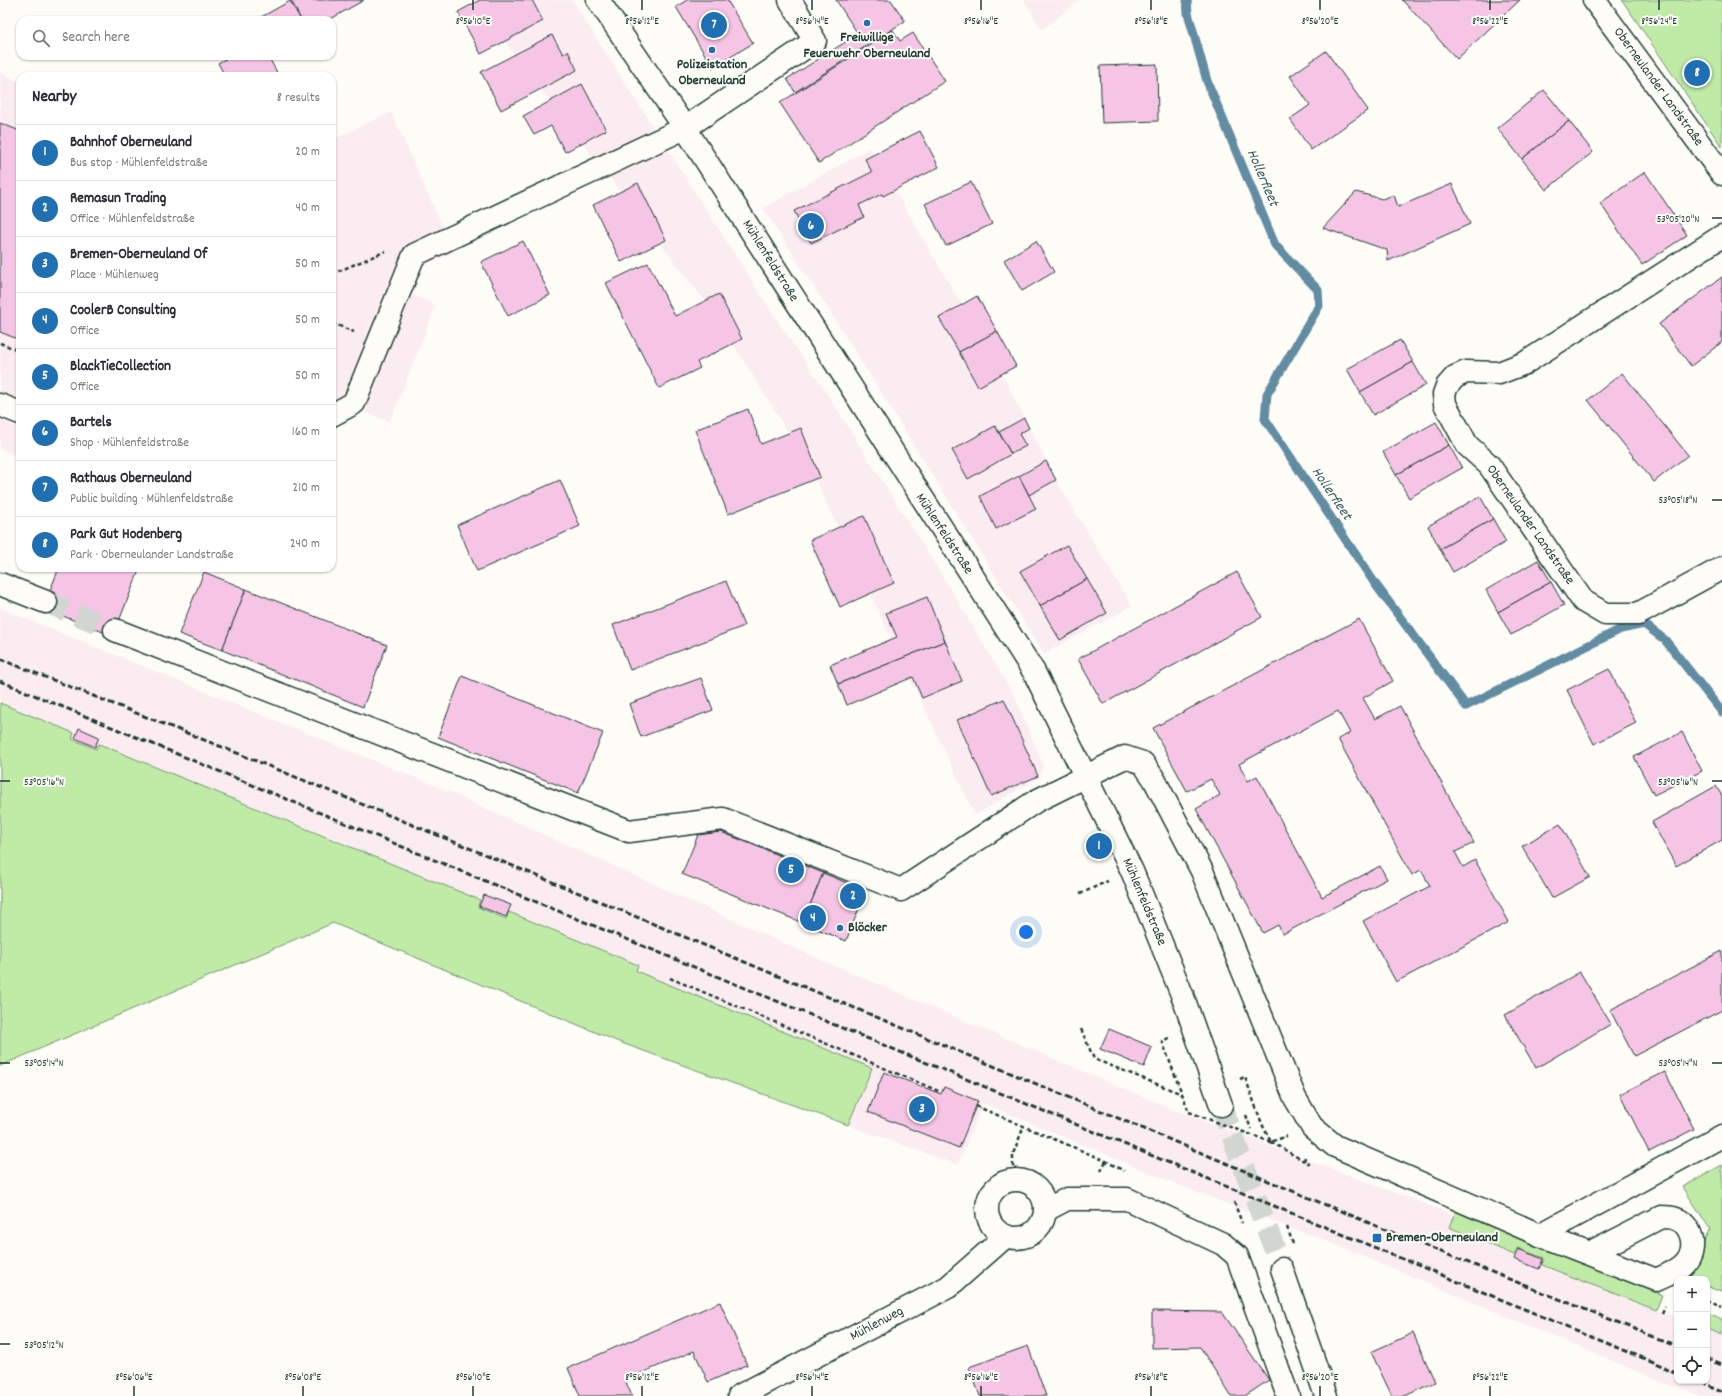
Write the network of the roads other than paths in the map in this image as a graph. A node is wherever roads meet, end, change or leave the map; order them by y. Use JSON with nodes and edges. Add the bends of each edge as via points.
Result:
{"nodes":[{"id":1,"x":598,"y":0,"type":"edge"},
{"id":2,"x":790,"y":0,"type":"edge"},
{"id":3,"x":1594,"y":0,"type":"edge"},
{"id":4,"x":685,"y":128,"type":"junction"},
{"id":5,"x":1722,"y":174,"type":"edge"},
{"id":6,"x":1722,"y":236,"type":"edge"},
{"id":7,"x":0,"y":405,"type":"edge"},
{"id":8,"x":16,"y":411,"type":"edge"},
{"id":9,"x":336,"y":413,"type":"edge"},
{"id":10,"x":1722,"y":568,"type":"edge"},
{"id":11,"x":0,"y":584,"type":"edge"},
{"id":12,"x":46,"y":602,"type":"tunnel mouth"},
{"id":13,"x":115,"y":630,"type":"tunnel mouth"},
{"id":14,"x":1086,"y":776,"type":"junction"},
{"id":15,"x":1221,"y":1105,"type":"tunnel mouth"},
{"id":16,"x":1722,"y":1136,"type":"edge"},
{"id":17,"x":1046,"y":1210,"type":"junction"},
{"id":18,"x":1540,"y":1235,"type":"junction"},
{"id":19,"x":1006,"y":1236,"type":"junction"},
{"id":20,"x":1589,"y":1254,"type":"dead end"},
{"id":21,"x":1282,"y":1269,"type":"tunnel mouth"},
{"id":22,"x":739,"y":1396,"type":"edge"},
{"id":23,"x":1288,"y":1396,"type":"edge"},
{"id":24,"x":1326,"y":1396,"type":"edge"}],
"edges":[{"from":1,"to":4,"type":"street","name":"Mühlenfeldstraße"},
{"from":2,"to":4,"type":"street","via":[[815,41]]},
{"from":3,"to":5,"type":"street","name":"Oberneulander Landstraße"},
{"from":4,"to":9,"type":"street","via":[[414,255],[354,403]]},
{"from":4,"to":14,"type":"street","name":"Mühlenfeldstraße","via":[[1034,672]]},
{"from":6,"to":10,"type":"street","name":"Oberneulander Landstraße","via":[[1525,362],[1499,373],[1466,372],[1455,377],[1444,394],[1445,404],[1467,445],[1489,465],[1583,601],[1605,614],[1638,614]]},
{"from":7,"to":8,"type":"street"},
{"from":11,"to":12,"type":"street"},
{"from":13,"to":14,"type":"street","via":[[629,831],[723,819],[901,890],[1036,802]]},
{"from":14,"to":15,"type":"street","name":"Mühlenfeldstraße","via":[[1132,871],[1183,997]]},
{"from":14,"to":18,"type":"street","via":[[1125,757],[1143,763],[1154,779],[1202,871],[1295,1098],[1312,1127],[1335,1146]]},
{"from":16,"to":18,"type":"street"},
{"from":17,"to":19,"type":"street","via":[[1040,1227],[1033,1234],[1015,1238]]},
{"from":17,"to":19,"type":"street","via":[[1040,1191],[1023,1181],[1004,1183],[996,1188],[990,1196],[988,1215],[997,1232]]},
{"from":17,"to":23,"type":"street","via":[[1067,1199],[1127,1199],[1223,1244],[1237,1256]]},
{"from":18,"to":20,"type":"street"},
{"from":19,"to":22,"type":"street","name":"Mühlenweg","via":[[948,1286]]},
{"from":21,"to":24,"type":"street"}]}
